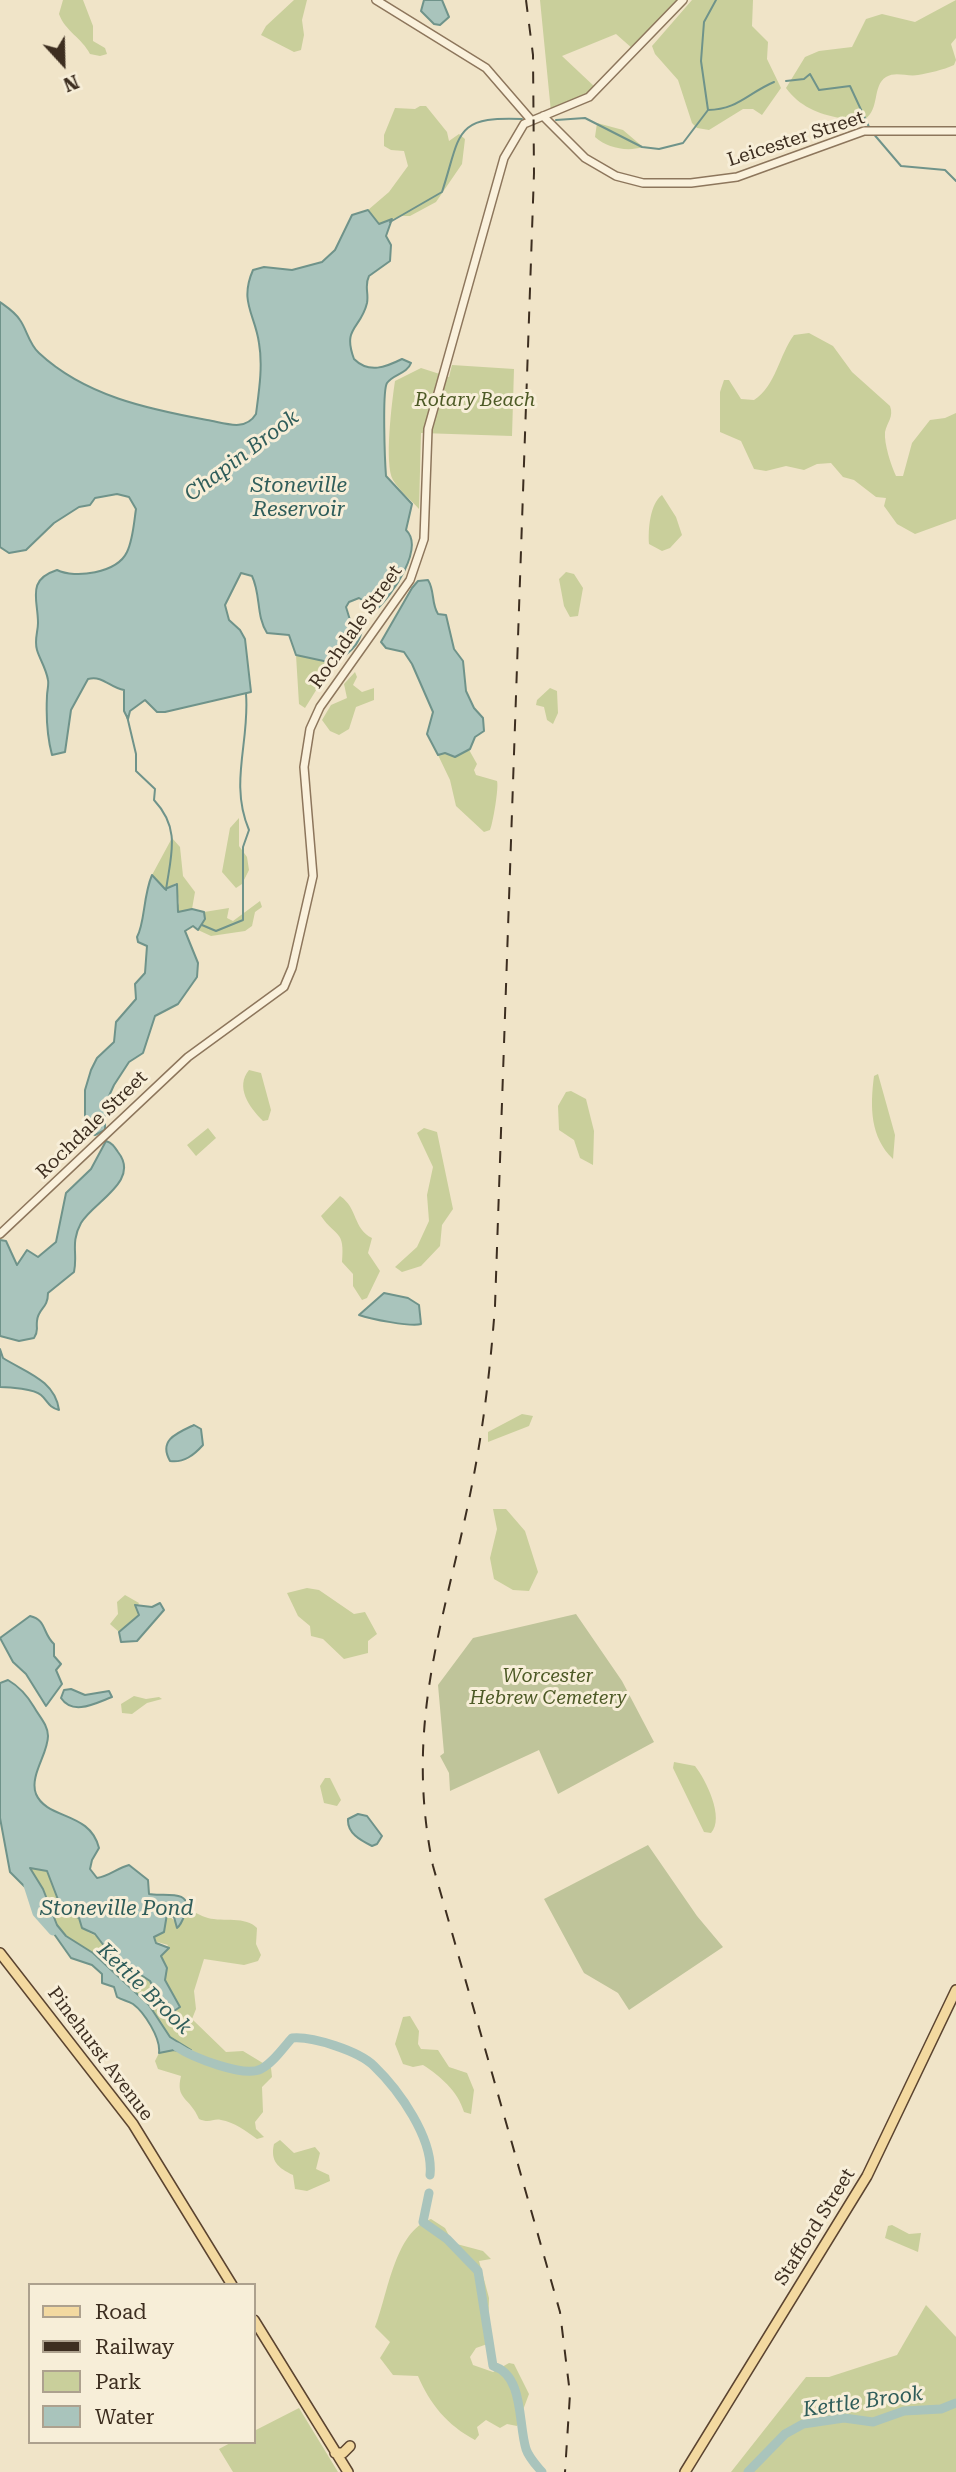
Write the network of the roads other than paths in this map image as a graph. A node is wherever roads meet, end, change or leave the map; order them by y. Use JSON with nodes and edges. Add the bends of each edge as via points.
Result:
{"nodes":[{"id":1,"x":376,"y":0,"type":"edge"},
{"id":2,"x":683,"y":0,"type":"edge"},
{"id":3,"x":543,"y":116,"type":"junction"},
{"id":4,"x":531,"y":120,"type":"junction"},
{"id":5,"x":956,"y":131,"type":"edge"},
{"id":6,"x":0,"y":1234,"type":"edge"},
{"id":7,"x":0,"y":1953,"type":"edge"},
{"id":8,"x":956,"y":1990,"type":"edge"},
{"id":9,"x":231,"y":2283,"type":"edge"},
{"id":10,"x":256,"y":2323,"type":"edge"},
{"id":11,"x":350,"y":2446,"type":"dead end"},
{"id":12,"x":335,"y":2452,"type":"junction"},
{"id":13,"x":348,"y":2472,"type":"edge"},
{"id":14,"x":685,"y":2472,"type":"edge"}],
"edges":[{"from":1,"to":4,"type":"street","via":[[486,68]]},
{"from":2,"to":3,"type":"street","via":[[589,97]]},
{"from":3,"to":4,"type":"street"},
{"from":3,"to":5,"type":"street","name":"Leicester Street","via":[[585,158],[616,176],[643,183],[737,177],[870,130]]},
{"from":4,"to":6,"type":"street","name":"Rochdale Street","via":[[516,134],[504,158],[428,429],[420,559],[320,707],[310,729],[304,767],[313,876],[288,980],[276,996],[194,1052]]},
{"from":7,"to":9,"type":"main road","name":"Pinehurst Avenue","via":[[113,2096]]},
{"from":8,"to":14,"type":"main road","name":"Stafford Street","via":[[867,2176]]},
{"from":10,"to":12,"type":"main road"},
{"from":11,"to":12,"type":"main road","via":[[343,2453]]},
{"from":12,"to":13,"type":"main road"}]}
